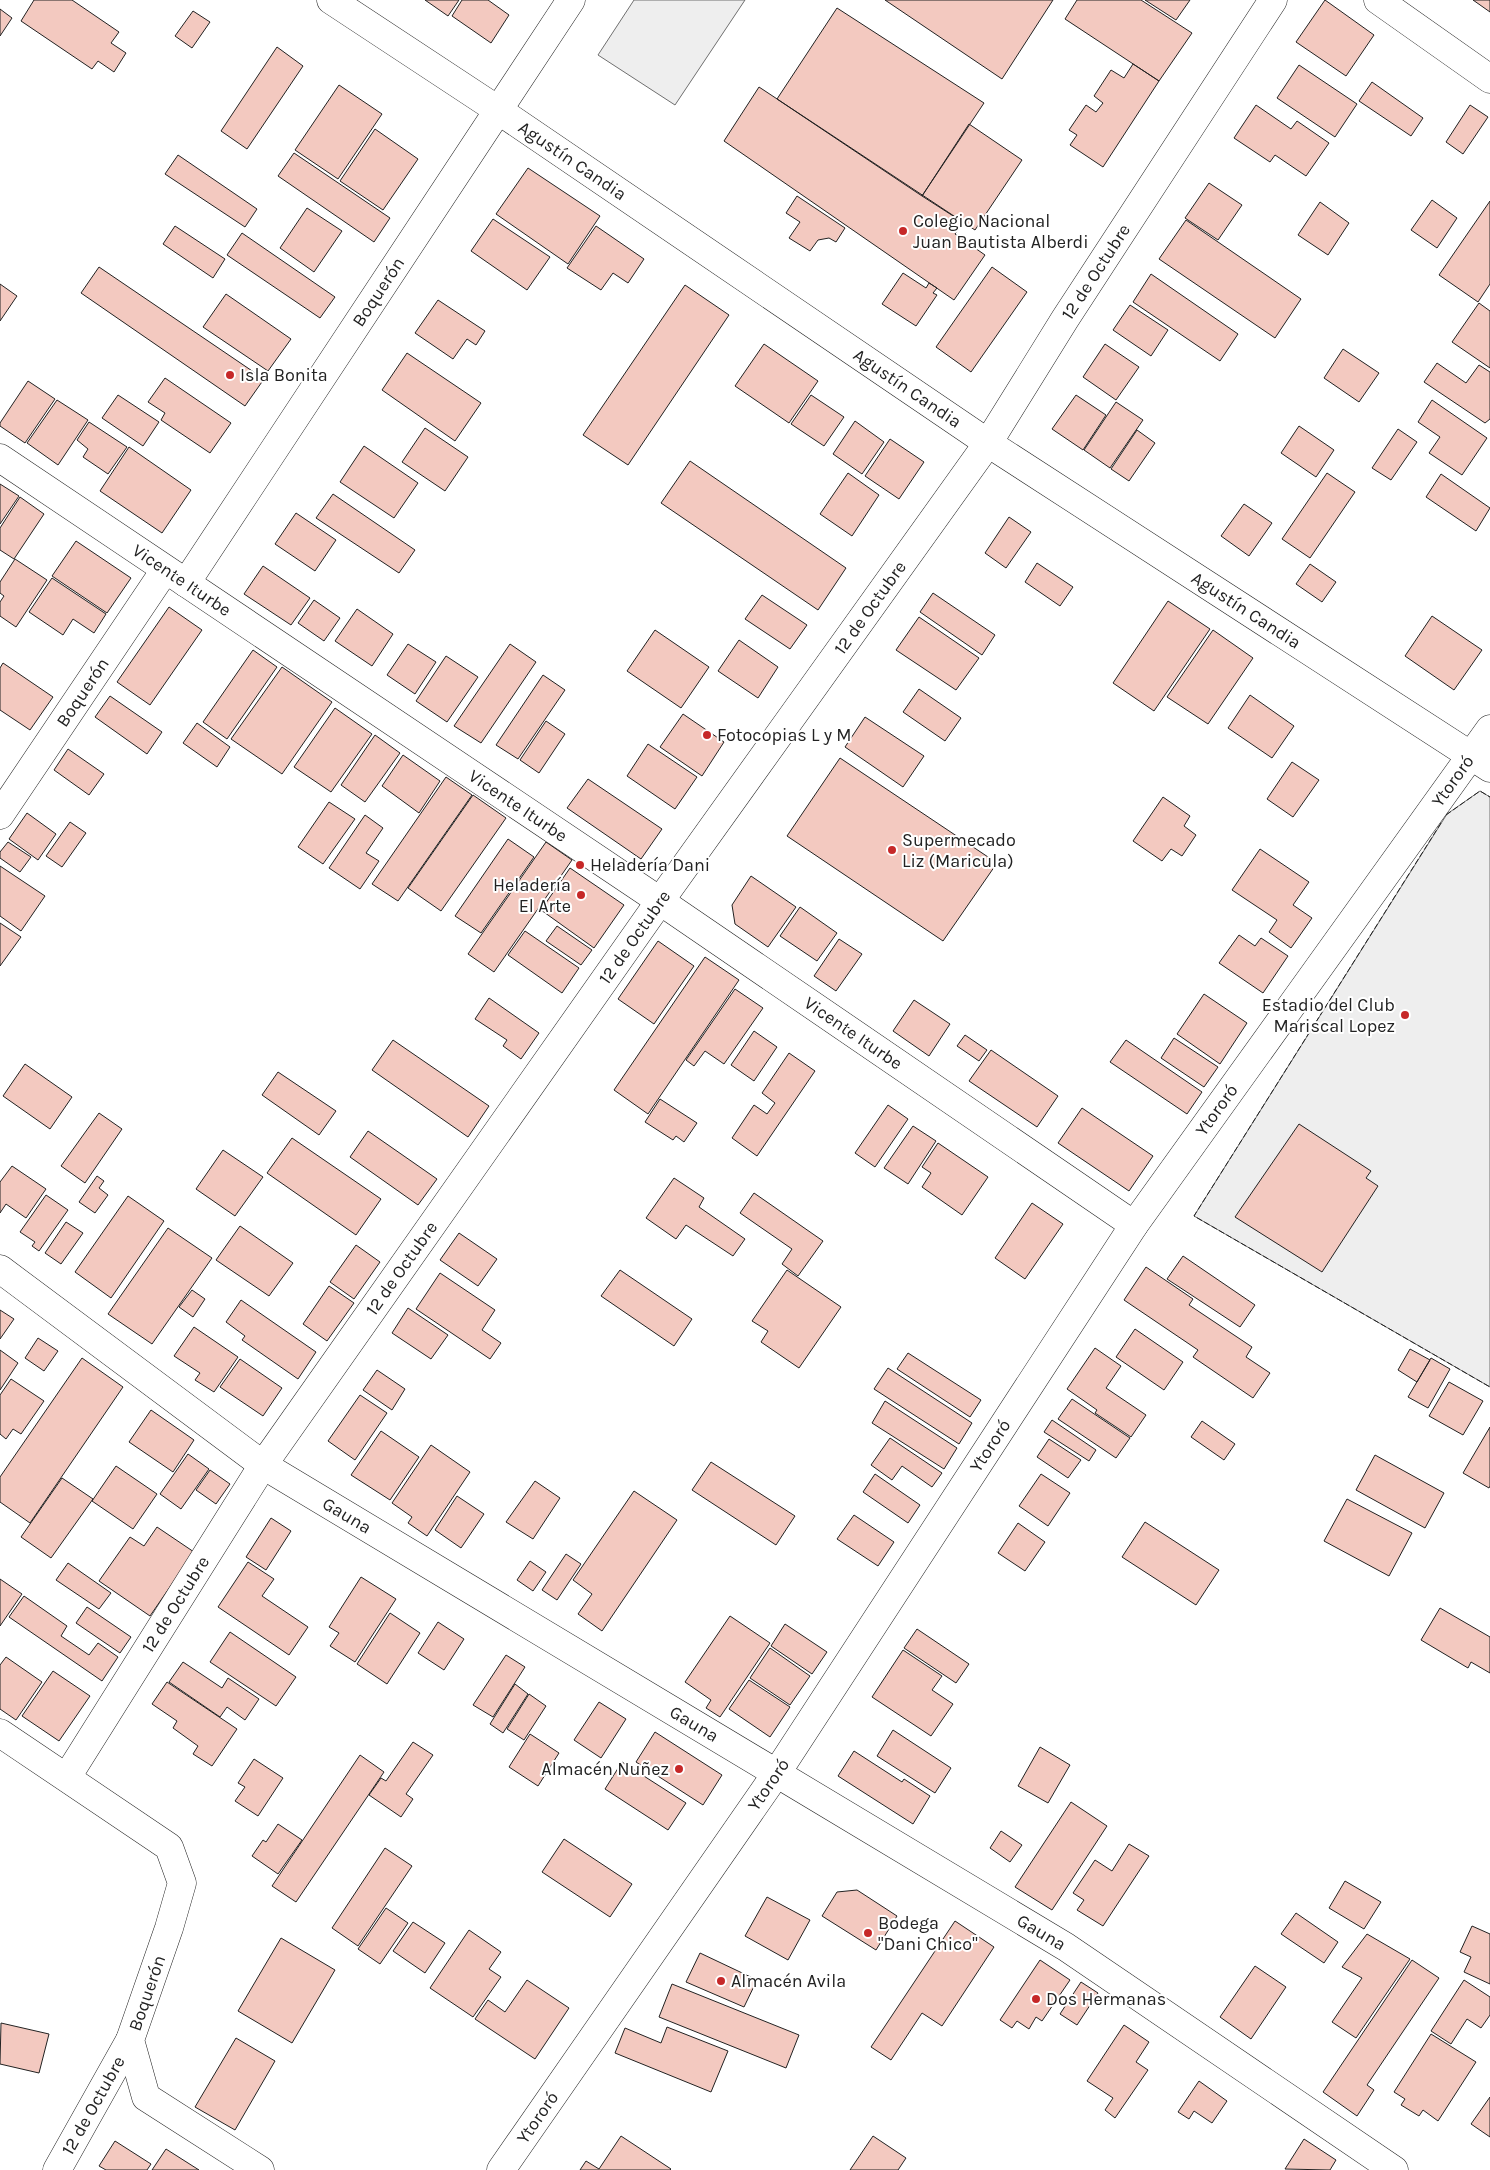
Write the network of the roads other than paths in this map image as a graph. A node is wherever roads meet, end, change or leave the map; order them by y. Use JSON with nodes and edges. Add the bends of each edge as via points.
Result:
{"nodes":[{"id":1,"x":331,"y":0,"type":"edge"},
{"id":2,"x":571,"y":0,"type":"edge"},
{"id":3,"x":1273,"y":0,"type":"edge"},
{"id":4,"x":1378,"y":0,"type":"edge"},
{"id":5,"x":1490,"y":79,"type":"edge"},
{"id":6,"x":498,"y":110,"type":"junction"},
{"id":7,"x":988,"y":443,"type":"junction"},
{"id":8,"x":0,"y":458,"type":"edge"},
{"id":9,"x":175,"y":576,"type":"junction"},
{"id":10,"x":1490,"y":729,"type":"edge"},
{"id":11,"x":1481,"y":762,"type":"edge"},
{"id":12,"x":0,"y":815,"type":"edge"},
{"id":13,"x":660,"y":901,"type":"junction"},
{"id":14,"x":1134,"y":1225,"type":"junction"},
{"id":15,"x":0,"y":1269,"type":"edge"},
{"id":16,"x":263,"y":1465,"type":"junction"},
{"id":17,"x":0,"y":1734,"type":"edge"},
{"id":18,"x":776,"y":1774,"type":"junction"},
{"id":19,"x":67,"y":1777,"type":"junction"},
{"id":20,"x":130,"y":2040,"type":"junction"},
{"id":21,"x":1389,"y":2169,"type":"edge"},
{"id":22,"x":56,"y":2170,"type":"edge"},
{"id":23,"x":260,"y":2170,"type":"edge"},
{"id":24,"x":501,"y":2170,"type":"edge"}],
"edges":[{"from":1,"to":6,"type":"street","name":"Agustín Candia"},
{"from":2,"to":6,"type":"street","name":"Boquerón"},
{"from":3,"to":7,"type":"street","name":"12 de Octubre"},
{"from":4,"to":5,"type":"street"},
{"from":6,"to":7,"type":"street","name":"Agustín Candia"},
{"from":6,"to":9,"type":"street","name":"Boquerón"},
{"from":7,"to":11,"type":"street","name":"Agustín Candia"},
{"from":7,"to":13,"type":"street","name":"12 de Octubre"},
{"from":8,"to":9,"type":"street","name":"Vicente Iturbe"},
{"from":9,"to":12,"type":"street","name":"Boquerón"},
{"from":9,"to":13,"type":"street","name":"Vicente Iturbe"},
{"from":10,"to":11,"type":"street","name":"Ytororó"},
{"from":11,"to":14,"type":"street","name":"Ytororó"},
{"from":13,"to":14,"type":"street","name":"Vicente Iturbe"},
{"from":13,"to":16,"type":"street","name":"12 de Octubre"},
{"from":14,"to":18,"type":"street","name":"Ytororó"},
{"from":15,"to":16,"type":"street","name":"Gauna"},
{"from":16,"to":18,"type":"street","name":"Gauna"},
{"from":16,"to":19,"type":"street","name":"12 de Octubre"},
{"from":17,"to":19,"type":"street"},
{"from":18,"to":21,"type":"street","name":"Gauna","via":[[1066,1947]]},
{"from":18,"to":24,"type":"street","name":"Ytororó"},
{"from":19,"to":20,"type":"street","name":"Boquerón","via":[[169,1846],[182,1883]]},
{"from":20,"to":22,"type":"street","name":"12 de Octubre"},
{"from":20,"to":23,"type":"street","name":"Boquerón","via":[[146,2097]]}]}
